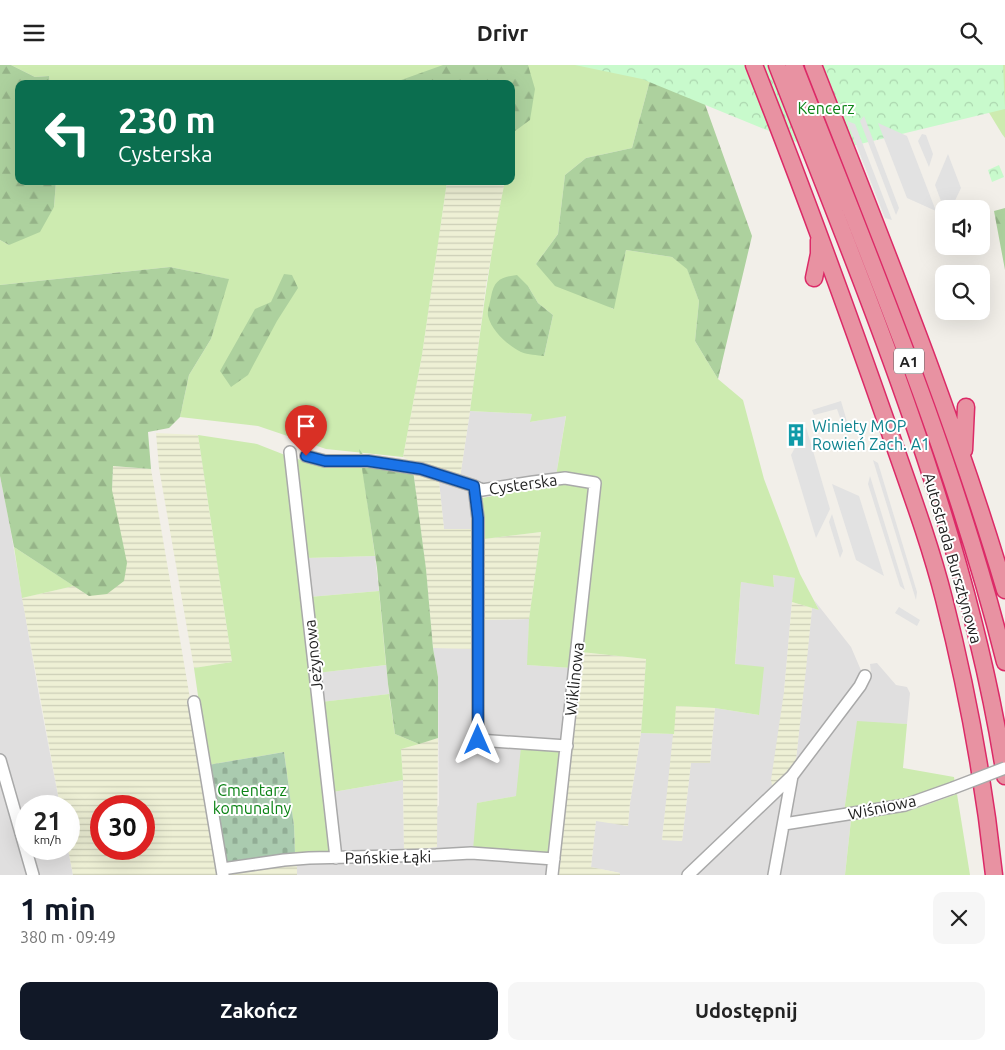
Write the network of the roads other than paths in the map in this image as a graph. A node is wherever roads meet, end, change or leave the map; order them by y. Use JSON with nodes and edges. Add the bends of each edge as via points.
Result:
{"nodes":[{"id":1,"x":754,"y":65,"type":"edge"},
{"id":2,"x":777,"y":65,"type":"edge"},
{"id":3,"x":794,"y":65,"type":"edge"},
{"id":4,"x":813,"y":65,"type":"edge"},
{"id":5,"x":818,"y":233,"type":"junction"},
{"id":6,"x":814,"y":278,"type":"dead end"},
{"id":7,"x":966,"y":407,"type":"dead end"},
{"id":8,"x":290,"y":452,"type":"dead end"},
{"id":9,"x":306,"y":456,"type":"dead end"},
{"id":10,"x":963,"y":458,"type":"junction"},
{"id":11,"x":595,"y":483,"type":"joint"},
{"id":12,"x":474,"y":486,"type":"junction"},
{"id":13,"x":1005,"y":590,"type":"edge"},
{"id":14,"x":1005,"y":662,"type":"edge"},
{"id":15,"x":864,"y":676,"type":"dead end"},
{"id":16,"x":194,"y":702,"type":"dead end"},
{"id":17,"x":567,"y":746,"type":"junction"},
{"id":18,"x":0,"y":760,"type":"edge"},
{"id":19,"x":1005,"y":768,"type":"edge"},
{"id":20,"x":792,"y":776,"type":"junction"},
{"id":21,"x":1005,"y":776,"type":"edge"},
{"id":22,"x":784,"y":824,"type":"junction"},
{"id":23,"x":336,"y":858,"type":"junction"},
{"id":24,"x":554,"y":859,"type":"junction"},
{"id":25,"x":222,"y":872,"type":"edge"},
{"id":26,"x":33,"y":875,"type":"edge"},
{"id":27,"x":552,"y":875,"type":"edge"},
{"id":28,"x":688,"y":875,"type":"edge"},
{"id":29,"x":774,"y":875,"type":"edge"},
{"id":30,"x":994,"y":875,"type":"edge"}],
"edges":[{"from":1,"to":5,"type":"highway"},
{"from":2,"to":21,"type":"highway","name":"Autostrada Bursztynowa","number":"A1","via":[[882,337],[934,489],[979,644]]},
{"from":3,"to":14,"type":"highway","name":"Autostrada Bursztynowa","number":"A1","via":[[929,415],[971,537]]},
{"from":4,"to":10,"type":"highway"},
{"from":5,"to":6,"type":"highway","via":[[819,255]]},
{"from":5,"to":30,"type":"highway","via":[[944,597],[972,730]]},
{"from":7,"to":10,"type":"highway"},
{"from":8,"to":23,"type":"street","name":"Jeżynowa"},
{"from":9,"to":12,"type":"street","name":"Cysterska","via":[[325,461],[368,461],[421,469]]},
{"from":10,"to":13,"type":"highway"},
{"from":11,"to":12,"type":"street","name":"Cysterska","via":[[565,479],[482,490]]},
{"from":11,"to":17,"type":"street","name":"Wiklinowa"},
{"from":12,"to":17,"type":"street","via":[[478,518],[478,740]]},
{"from":15,"to":20,"type":"street","via":[[860,686]]},
{"from":16,"to":25,"type":"street"},
{"from":17,"to":24,"type":"street","name":"Wiklinowa"},
{"from":18,"to":26,"type":"street"},
{"from":19,"to":22,"type":"street","name":"Wiśniowa","bridge":true,"via":[[906,805]]},
{"from":20,"to":22,"type":"street"},
{"from":20,"to":28,"type":"street"},
{"from":22,"to":29,"type":"street"},
{"from":23,"to":24,"type":"street","name":"Pańskie Łąki","via":[[470,853]]},
{"from":23,"to":25,"type":"street","name":"Pańskie Łąki","via":[[284,860]]},
{"from":24,"to":27,"type":"street","name":"Wiklinowa"}]}
